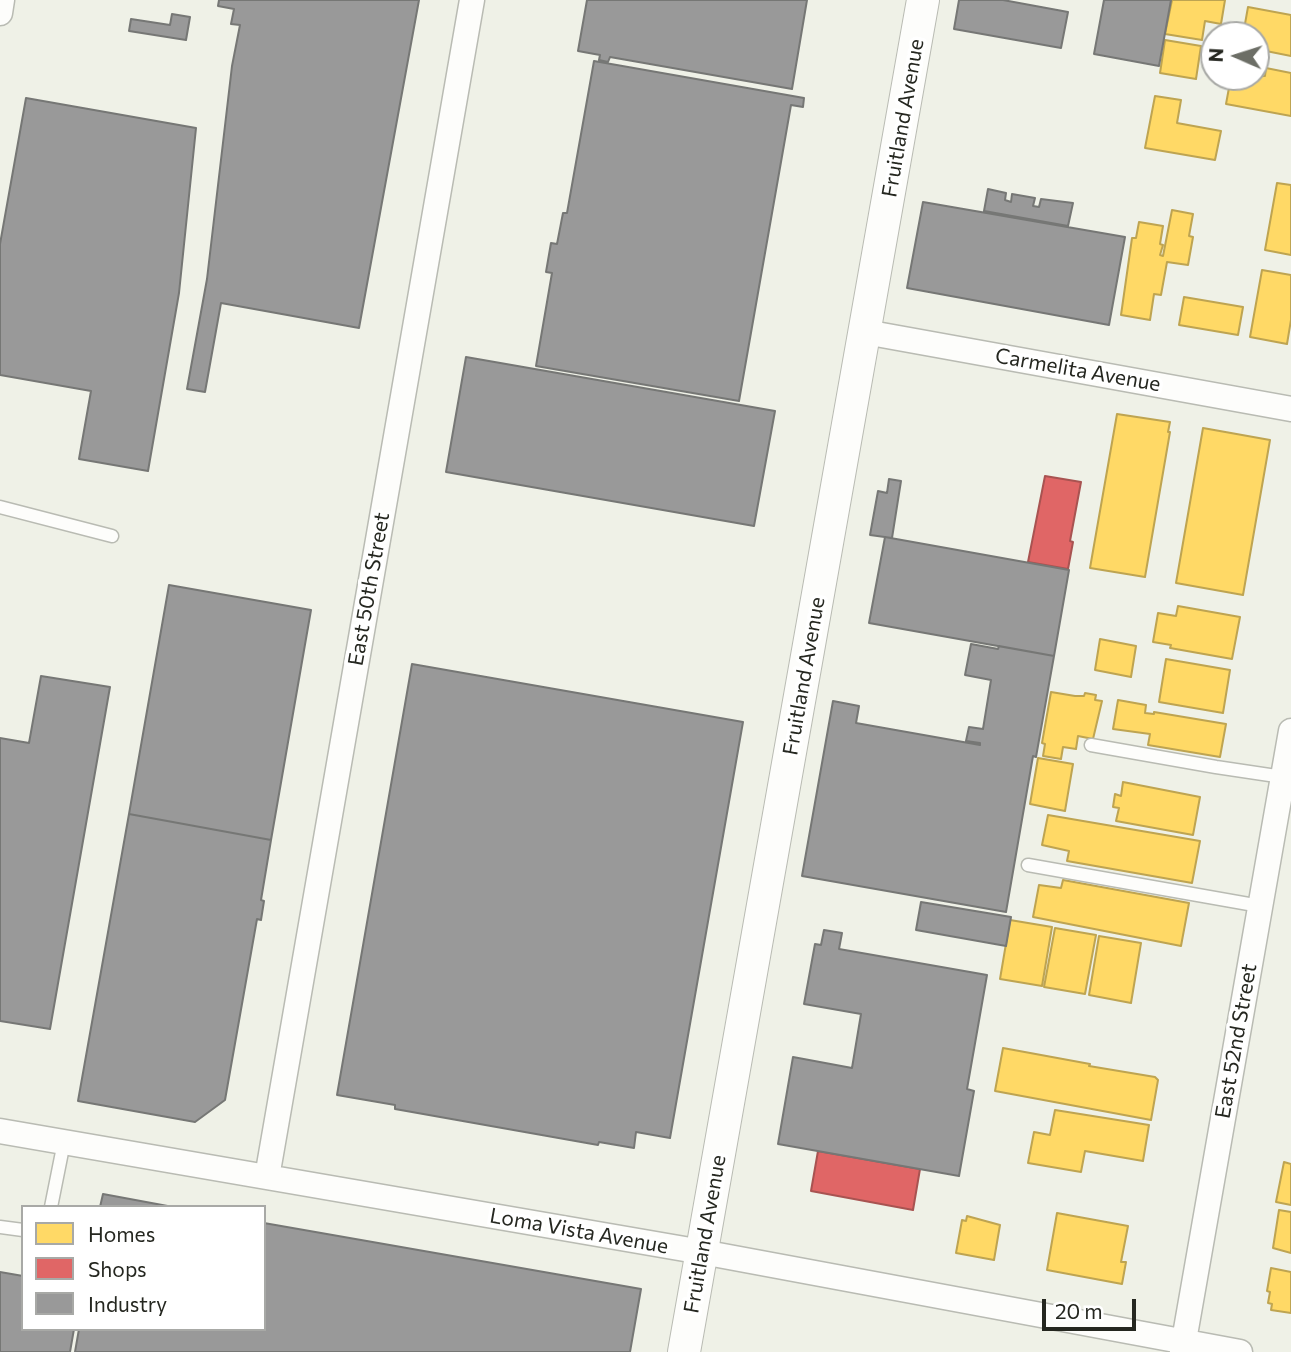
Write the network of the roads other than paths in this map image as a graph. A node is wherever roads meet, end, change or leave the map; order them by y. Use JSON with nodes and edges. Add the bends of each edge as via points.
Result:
{"nodes":[{"id":1,"x":2,"y":0,"type":"edge"},
{"id":2,"x":472,"y":0,"type":"edge"},
{"id":3,"x":923,"y":0,"type":"edge"},
{"id":4,"x":0,"y":13,"type":"edge"},
{"id":5,"x":865,"y":331,"type":"junction"},
{"id":6,"x":1291,"y":409,"type":"edge"},
{"id":7,"x":0,"y":507,"type":"edge"},
{"id":8,"x":112,"y":537,"type":"dead end"},
{"id":9,"x":1291,"y":731,"type":"edge"},
{"id":10,"x":1091,"y":745,"type":"dead end"},
{"id":11,"x":1283,"y":776,"type":"junction"},
{"id":12,"x":1028,"y":865,"type":"dead end"},
{"id":13,"x":1260,"y":906,"type":"junction"},
{"id":14,"x":0,"y":1131,"type":"edge"},
{"id":15,"x":64,"y":1142,"type":"junction"},
{"id":16,"x":267,"y":1177,"type":"junction"},
{"id":17,"x":51,"y":1205,"type":"edge"},
{"id":18,"x":0,"y":1227,"type":"edge"},
{"id":19,"x":21,"y":1230,"type":"edge"},
{"id":20,"x":702,"y":1252,"type":"junction"},
{"id":21,"x":1183,"y":1347,"type":"edge"},
{"id":22,"x":684,"y":1352,"type":"edge"},
{"id":23,"x":1240,"y":1352,"type":"edge"}],
"edges":[{"from":1,"to":4,"type":"street"},
{"from":2,"to":16,"type":"street","name":"East 50th Street"},
{"from":3,"to":5,"type":"street","name":"Fruitland Avenue"},
{"from":5,"to":6,"type":"street","name":"Carmelita Avenue"},
{"from":5,"to":20,"type":"street","name":"Fruitland Avenue"},
{"from":7,"to":8,"type":"lane"},
{"from":9,"to":11,"type":"street","name":"East 52nd Street"},
{"from":10,"to":11,"type":"lane"},
{"from":11,"to":13,"type":"street","name":"East 52nd Street"},
{"from":12,"to":13,"type":"lane"},
{"from":13,"to":21,"type":"street","name":"East 52nd Street"},
{"from":14,"to":15,"type":"street","name":"Loma Vista Avenue"},
{"from":15,"to":16,"type":"street","name":"Loma Vista Avenue"},
{"from":15,"to":17,"type":"lane"},
{"from":16,"to":20,"type":"street","name":"Loma Vista Avenue"},
{"from":18,"to":19,"type":"lane"},
{"from":20,"to":21,"type":"street","name":"Loma Vista Avenue"},
{"from":20,"to":22,"type":"street","name":"Fruitland Avenue"},
{"from":21,"to":23,"type":"street","name":"Loma Vista Avenue"}]}
